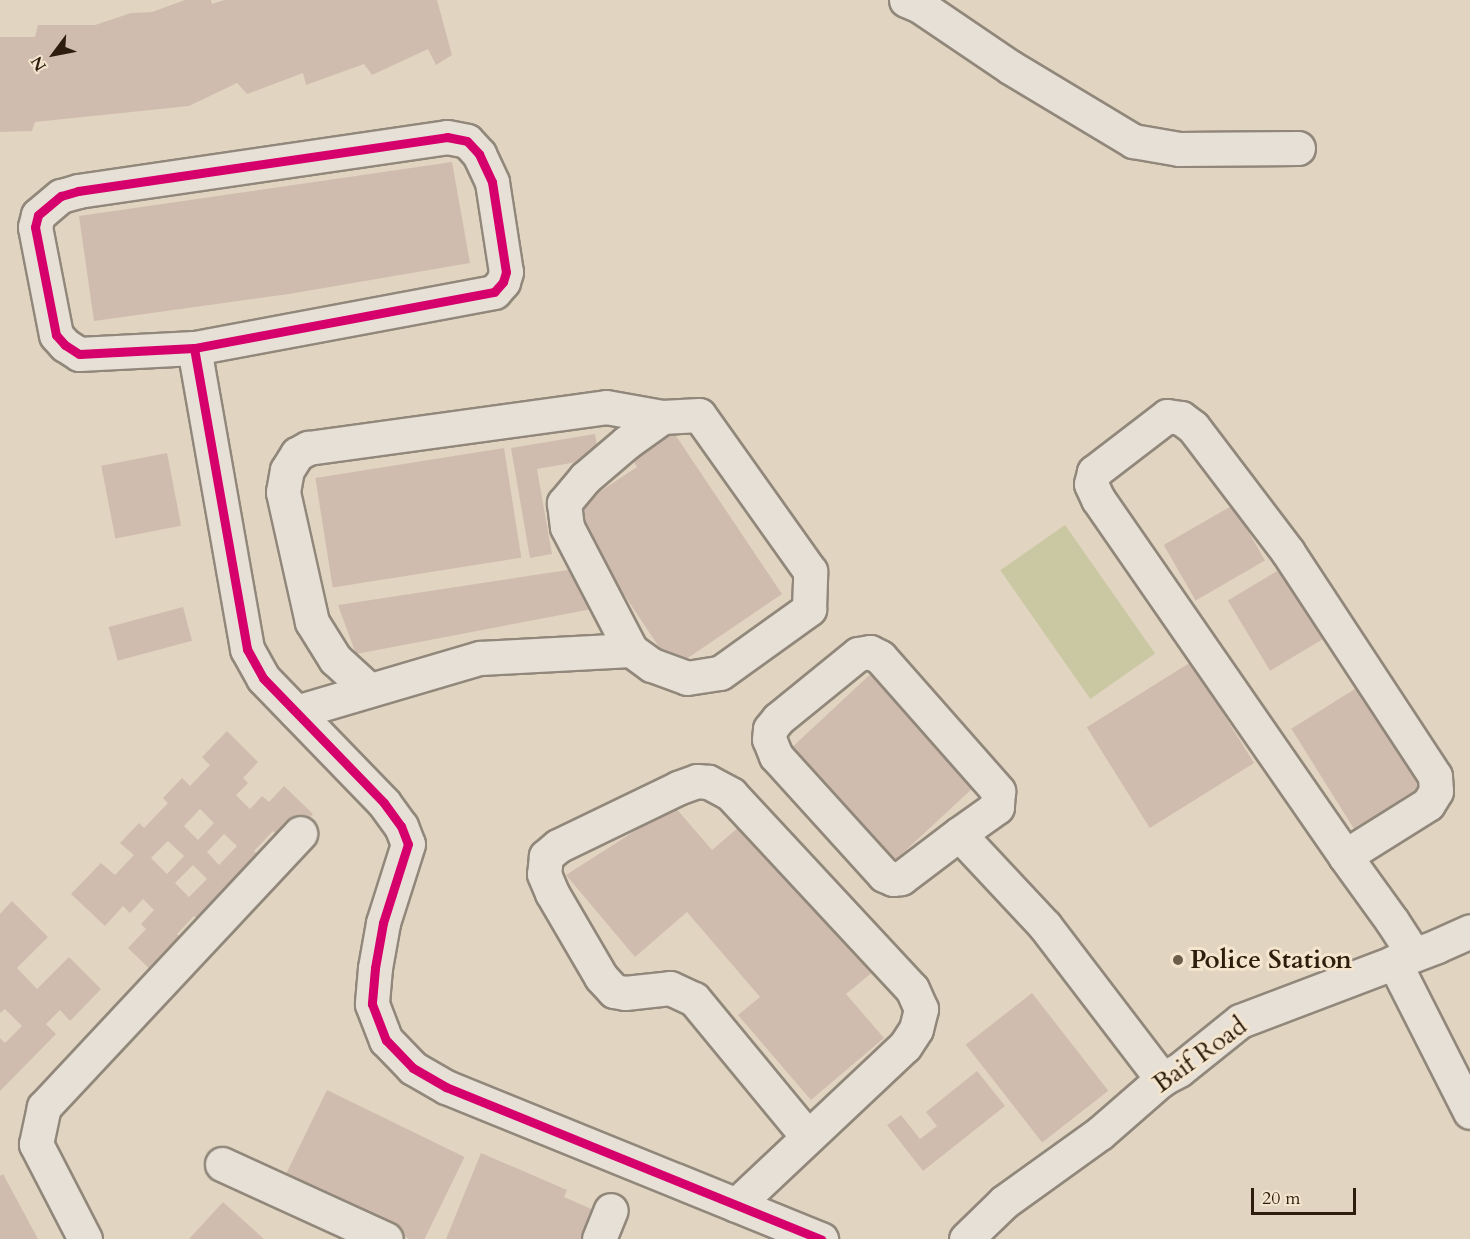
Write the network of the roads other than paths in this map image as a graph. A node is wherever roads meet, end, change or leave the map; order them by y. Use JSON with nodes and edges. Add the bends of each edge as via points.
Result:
{"nodes":[{"id":1,"x":906,"y":0,"type":"edge"},
{"id":2,"x":1298,"y":148,"type":"dead end"},
{"id":3,"x":194,"y":348,"type":"junction"},
{"id":4,"x":662,"y":417,"type":"junction"},
{"id":5,"x":631,"y":650,"type":"junction"},
{"id":6,"x":369,"y":690,"type":"junction"},
{"id":7,"x":296,"y":712,"type":"junction"},
{"id":8,"x":300,"y":833,"type":"dead end"},
{"id":9,"x":959,"y":834,"type":"junction"},
{"id":10,"x":1345,"y":856,"type":"junction"},
{"id":11,"x":1470,"y":931,"type":"edge"},
{"id":12,"x":1404,"y":958,"type":"junction"},
{"id":13,"x":1162,"y":1080,"type":"junction"},
{"id":14,"x":1470,"y":1112,"type":"edge"},
{"id":15,"x":807,"y":1136,"type":"junction"},
{"id":16,"x":222,"y":1164,"type":"dead end"},
{"id":17,"x":736,"y":1205,"type":"junction"},
{"id":18,"x":85,"y":1239,"type":"edge"},
{"id":19,"x":386,"y":1239,"type":"edge"},
{"id":20,"x":821,"y":1239,"type":"edge"},
{"id":21,"x":966,"y":1239,"type":"edge"}],
"edges":[{"from":1,"to":2,"type":"street","via":[[1133,141],[1179,148]]},
{"from":3,"to":3,"type":"street","via":[[79,354],[65,345],[56,335],[35,227],[39,215],[61,196],[78,191],[447,137],[467,141],[479,154],[492,182],[506,272],[494,292]]},
{"from":3,"to":7,"type":"street","via":[[247,649],[263,678]]},
{"from":4,"to":5,"type":"street","via":[[585,478],[564,503],[567,527]]},
{"from":4,"to":5,"type":"street","via":[[699,415],[810,572],[809,609],[720,673],[687,678],[652,665]]},
{"from":4,"to":6,"type":"street","via":[[606,407],[308,448],[297,454],[287,470],[283,492],[312,622],[335,659]]},
{"from":5,"to":6,"type":"street","via":[[480,658]]},
{"from":6,"to":7,"type":"street"},
{"from":7,"to":17,"type":"street","via":[[384,803],[401,826],[408,844],[383,923],[375,968],[372,1004],[386,1040],[413,1068],[446,1087]]},
{"from":8,"to":18,"type":"street","via":[[44,1107],[36,1143]]},
{"from":9,"to":9,"type":"street","via":[[997,807],[998,791],[880,657],[870,652],[858,654],[770,729],[769,739],[776,756],[884,875],[901,878]]},
{"from":9,"to":13,"type":"street","via":[[1045,926]]},
{"from":10,"to":10,"type":"street","via":[[1428,804],[1436,791],[1435,776],[1288,552],[1193,427],[1181,418],[1167,416],[1094,471],[1090,484]]},
{"from":10,"to":12,"type":"street"},
{"from":11,"to":12,"type":"street","name":"Baif Road"},
{"from":12,"to":13,"type":"street","name":"Baif Road","via":[[1240,1022]]},
{"from":12,"to":14,"type":"street"},
{"from":13,"to":21,"type":"street","name":"Baif Road","via":[[1100,1133],[1004,1202]]},
{"from":15,"to":15,"type":"street","via":[[905,1046],[916,1029],[921,1009],[912,989],[880,952],[731,794],[708,782],[697,781],[678,788],[558,846],[546,856],[544,874],[552,894],[607,984],[614,991],[625,993],[670,988],[694,999]]},
{"from":15,"to":17,"type":"street"},
{"from":16,"to":19,"type":"street"},
{"from":17,"to":20,"type":"street"}]}
